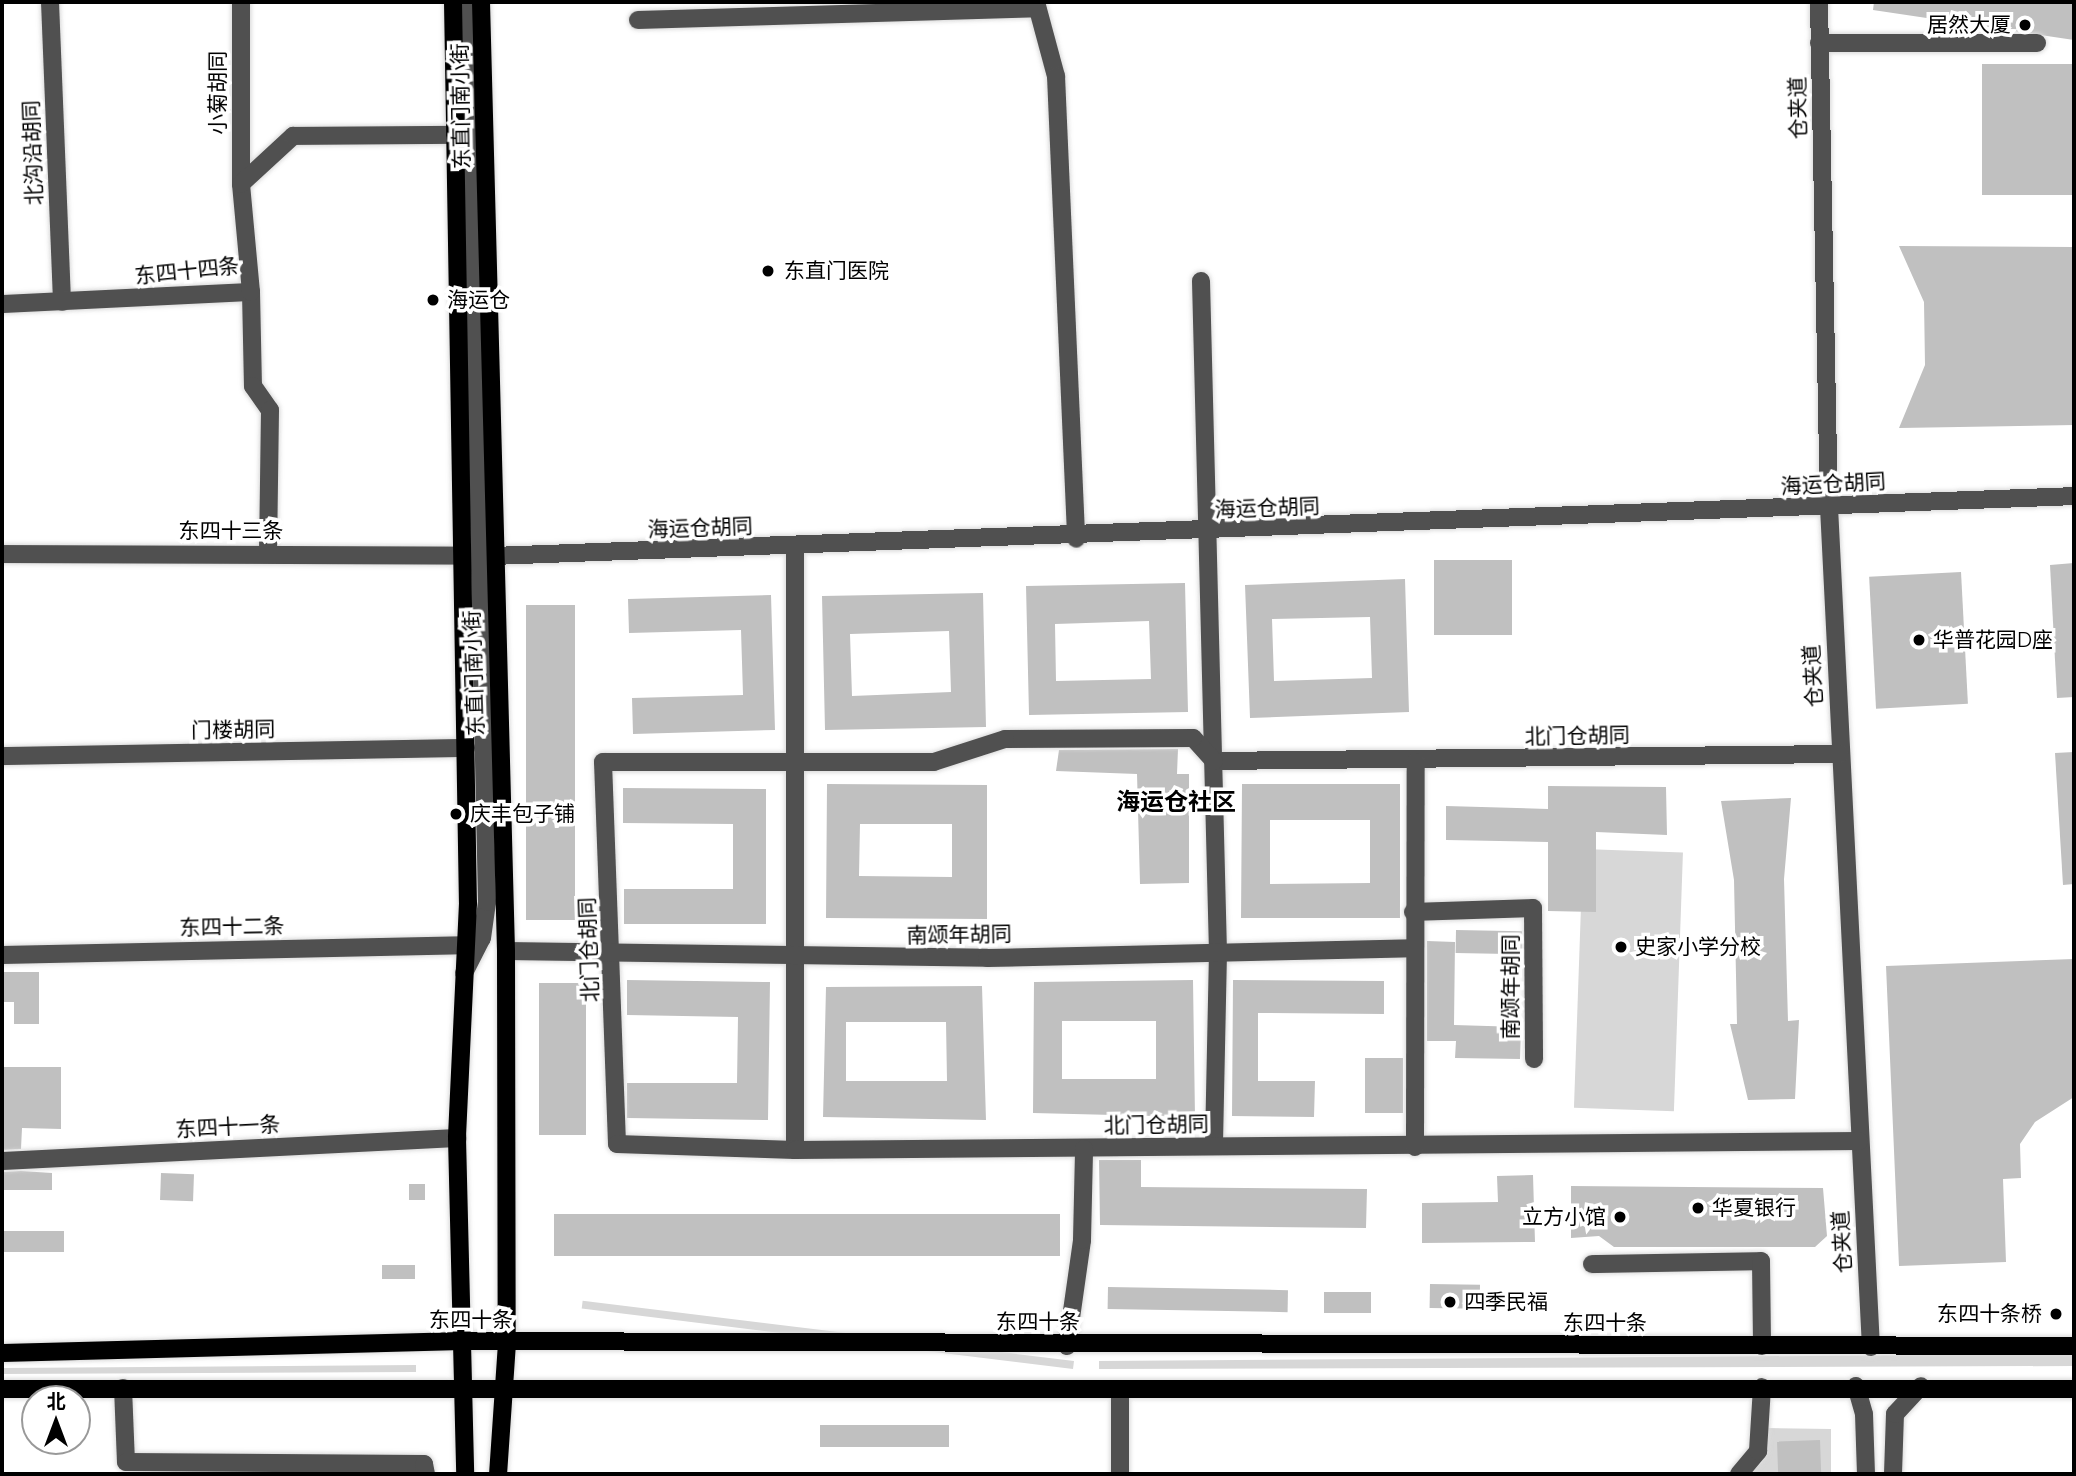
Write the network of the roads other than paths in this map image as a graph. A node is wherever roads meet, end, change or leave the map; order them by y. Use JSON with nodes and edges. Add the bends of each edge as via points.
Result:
{"nodes":[{"id":1,"x":50,"y":2,"type":"edge"},
{"id":2,"x":241,"y":2,"type":"edge"},
{"id":3,"x":453,"y":2,"type":"edge"},
{"id":4,"x":468,"y":2,"type":"edge"},
{"id":5,"x":481,"y":2,"type":"edge"},
{"id":6,"x":1819,"y":2,"type":"edge"},
{"id":7,"x":1037,"y":5,"type":"edge"},
{"id":8,"x":638,"y":20,"type":"dead end"},
{"id":9,"x":1819,"y":43,"type":"junction"},
{"id":10,"x":2037,"y":43,"type":"dead end"},
{"id":11,"x":456,"y":135,"type":"junction"},
{"id":12,"x":241,"y":184,"type":"junction"},
{"id":13,"x":1200,"y":281,"type":"dead end"},
{"id":14,"x":251,"y":292,"type":"junction"},
{"id":15,"x":62,"y":302,"type":"junction"},
{"id":16,"x":2,"y":304,"type":"edge"},
{"id":17,"x":2074,"y":496,"type":"edge"},
{"id":18,"x":1829,"y":507,"type":"junction"},
{"id":19,"x":1211,"y":533,"type":"junction"},
{"id":20,"x":1076,"y":539,"type":"junction"},
{"id":21,"x":795,"y":548,"type":"junction"},
{"id":22,"x":268,"y":553,"type":"junction"},
{"id":23,"x":2,"y":554,"type":"edge"},
{"id":24,"x":477,"y":556,"type":"junction"},
{"id":25,"x":466,"y":748,"type":"junction"},
{"id":26,"x":1840,"y":754,"type":"junction"},
{"id":27,"x":2,"y":756,"type":"edge"},
{"id":28,"x":799,"y":760,"type":"junction"},
{"id":29,"x":1214,"y":761,"type":"junction"},
{"id":30,"x":1416,"y":762,"type":"junction"},
{"id":31,"x":1413,"y":912,"type":"junction"},
{"id":32,"x":464,"y":945,"type":"junction"},
{"id":33,"x":1413,"y":948,"type":"junction"},
{"id":34,"x":506,"y":951,"type":"junction"},
{"id":35,"x":1218,"y":951,"type":"junction"},
{"id":36,"x":2,"y":955,"type":"edge"},
{"id":37,"x":613,"y":956,"type":"junction"},
{"id":38,"x":795,"y":958,"type":"junction"},
{"id":39,"x":460,"y":980,"type":"junction"},
{"id":40,"x":1534,"y":1059,"type":"dead end"},
{"id":41,"x":457,"y":1138,"type":"junction"},
{"id":42,"x":1859,"y":1141,"type":"junction"},
{"id":43,"x":1214,"y":1146,"type":"junction"},
{"id":44,"x":1415,"y":1147,"type":"junction"},
{"id":45,"x":1084,"y":1149,"type":"junction"},
{"id":46,"x":795,"y":1150,"type":"junction"},
{"id":47,"x":2,"y":1161,"type":"edge"},
{"id":48,"x":1592,"y":1264,"type":"dead end"},
{"id":49,"x":463,"y":1341,"type":"junction"},
{"id":50,"x":507,"y":1343,"type":"junction"},
{"id":51,"x":1067,"y":1346,"type":"junction"},
{"id":52,"x":1762,"y":1346,"type":"junction"},
{"id":53,"x":2074,"y":1346,"type":"edge"},
{"id":54,"x":1871,"y":1347,"type":"junction"},
{"id":55,"x":2,"y":1353,"type":"edge"},
{"id":56,"x":1856,"y":1386,"type":"junction"},
{"id":57,"x":1921,"y":1386,"type":"junction"},
{"id":58,"x":1762,"y":1387,"type":"junction"},
{"id":59,"x":123,"y":1388,"type":"junction"},
{"id":60,"x":463,"y":1388,"type":"junction"},
{"id":61,"x":2,"y":1389,"type":"edge"},
{"id":62,"x":499,"y":1389,"type":"junction"},
{"id":63,"x":2074,"y":1389,"type":"edge"},
{"id":64,"x":1120,"y":1390,"type":"junction"},
{"id":65,"x":426,"y":1474,"type":"edge"},
{"id":66,"x":465,"y":1474,"type":"edge"},
{"id":67,"x":498,"y":1474,"type":"edge"},
{"id":68,"x":1120,"y":1474,"type":"edge"},
{"id":69,"x":1739,"y":1474,"type":"edge"},
{"id":70,"x":1866,"y":1474,"type":"edge"},
{"id":71,"x":1894,"y":1474,"type":"edge"}],
"edges":[{"from":1,"to":15,"type":"street","name":"北沟沿胡同"},
{"from":2,"to":12,"type":"street","name":"小菊胡同"},
{"from":3,"to":11,"type":"main road","name":"东直门南小街"},
{"from":4,"to":24,"type":"street"},
{"from":5,"to":24,"type":"main road","name":"东直门南小街"},
{"from":6,"to":9,"type":"street","name":"仓夹道"},
{"from":7,"to":8,"type":"street"},
{"from":7,"to":20,"type":"street","via":[[1056,76]]},
{"from":9,"to":10,"type":"street"},
{"from":9,"to":18,"type":"street","name":"仓夹道"},
{"from":11,"to":12,"type":"street","via":[[293,136]]},
{"from":11,"to":24,"type":"main road","name":"东直门南小街"},
{"from":12,"to":14,"type":"street","name":"东四十四条"},
{"from":13,"to":19,"type":"street"},
{"from":14,"to":15,"type":"street","name":"东四十四条"},
{"from":14,"to":22,"type":"street","via":[[253,386],[270,410]]},
{"from":15,"to":16,"type":"street","name":"东四十四条"},
{"from":17,"to":18,"type":"street","name":"海运仓胡同"},
{"from":18,"to":19,"type":"street","name":"海运仓胡同"},
{"from":18,"to":26,"type":"street","name":"仓夹道"},
{"from":19,"to":20,"type":"street","name":"海运仓胡同"},
{"from":19,"to":29,"type":"street"},
{"from":20,"to":21,"type":"street","name":"海运仓胡同"},
{"from":21,"to":24,"type":"street","name":"海运仓胡同"},
{"from":21,"to":28,"type":"street"},
{"from":22,"to":23,"type":"street","name":"东四十三条"},
{"from":22,"to":24,"type":"street","name":"东四十三条"},
{"from":24,"to":25,"type":"main road","name":"东直门南小街"},
{"from":24,"to":34,"type":"main road","name":"东直门南小街"},
{"from":24,"to":39,"type":"street","via":[[487,902],[482,938]]},
{"from":25,"to":27,"type":"street","name":"门楼胡同"},
{"from":25,"to":32,"type":"main road","name":"东直门南小街"},
{"from":26,"to":30,"type":"street","name":"北门仓胡同"},
{"from":26,"to":42,"type":"street","name":"仓夹道"},
{"from":28,"to":29,"type":"street","name":"北门仓胡同","via":[[934,762],[1005,739],[1193,738]]},
{"from":28,"to":37,"type":"street","name":"北门仓胡同","via":[[603,762]]},
{"from":28,"to":38,"type":"street"},
{"from":29,"to":30,"type":"street","name":"北门仓胡同"},
{"from":29,"to":35,"type":"street"},
{"from":30,"to":31,"type":"street"},
{"from":31,"to":33,"type":"street"},
{"from":31,"to":40,"type":"street","name":"南颂年胡同","via":[[1534,908]]},
{"from":32,"to":36,"type":"street","name":"东四十二条"},
{"from":32,"to":39,"type":"main road","name":"东直门南小街"},
{"from":33,"to":35,"type":"street","name":"南颂年胡同"},
{"from":33,"to":44,"type":"street"},
{"from":34,"to":37,"type":"street","name":"南颂年胡同"},
{"from":34,"to":50,"type":"main road","name":"东直门南小街"},
{"from":35,"to":38,"type":"street","name":"南颂年胡同"},
{"from":35,"to":43,"type":"street"},
{"from":37,"to":38,"type":"street","name":"南颂年胡同"},
{"from":37,"to":46,"type":"street","name":"北门仓胡同","via":[[617,1144]]},
{"from":38,"to":46,"type":"street"},
{"from":39,"to":41,"type":"main road","name":"东直门南小街"},
{"from":41,"to":47,"type":"street","name":"东四十一条"},
{"from":41,"to":49,"type":"main road","name":"东直门南小街"},
{"from":42,"to":44,"type":"street","name":"北门仓胡同"},
{"from":42,"to":54,"type":"street","name":"仓夹道"},
{"from":43,"to":44,"type":"street","name":"北门仓胡同"},
{"from":43,"to":45,"type":"street","name":"北门仓胡同"},
{"from":45,"to":46,"type":"street","name":"北门仓胡同"},
{"from":45,"to":51,"type":"street","via":[[1082,1240]]},
{"from":48,"to":52,"type":"street","via":[[1761,1261]]},
{"from":49,"to":50,"type":"main road","name":"东四十条"},
{"from":49,"to":55,"type":"main road","name":"东四十条"},
{"from":49,"to":60,"type":"main road","name":"东直门南小街"},
{"from":50,"to":51,"type":"main road","name":"东四十条"},
{"from":50,"to":62,"type":"main road","name":"东直门南小街"},
{"from":51,"to":52,"type":"main road","name":"东四十条"},
{"from":52,"to":54,"type":"main road","name":"东四十条"},
{"from":53,"to":54,"type":"main road","name":"东四十条"},
{"from":56,"to":57,"type":"main road"},
{"from":56,"to":58,"type":"main road"},
{"from":56,"to":70,"type":"street","via":[[1864,1414]]},
{"from":57,"to":63,"type":"main road"},
{"from":57,"to":71,"type":"street","via":[[1895,1413]]},
{"from":58,"to":64,"type":"main road"},
{"from":58,"to":69,"type":"street","via":[[1758,1451]]},
{"from":59,"to":60,"type":"main road"},
{"from":59,"to":61,"type":"main road"},
{"from":59,"to":65,"type":"street","via":[[125,1462],[424,1464]]},
{"from":60,"to":62,"type":"main road"},
{"from":60,"to":66,"type":"main road","name":"东直门南小街"},
{"from":62,"to":64,"type":"main road"},
{"from":62,"to":67,"type":"main road","name":"东直门南小街"},
{"from":64,"to":68,"type":"street"}]}
